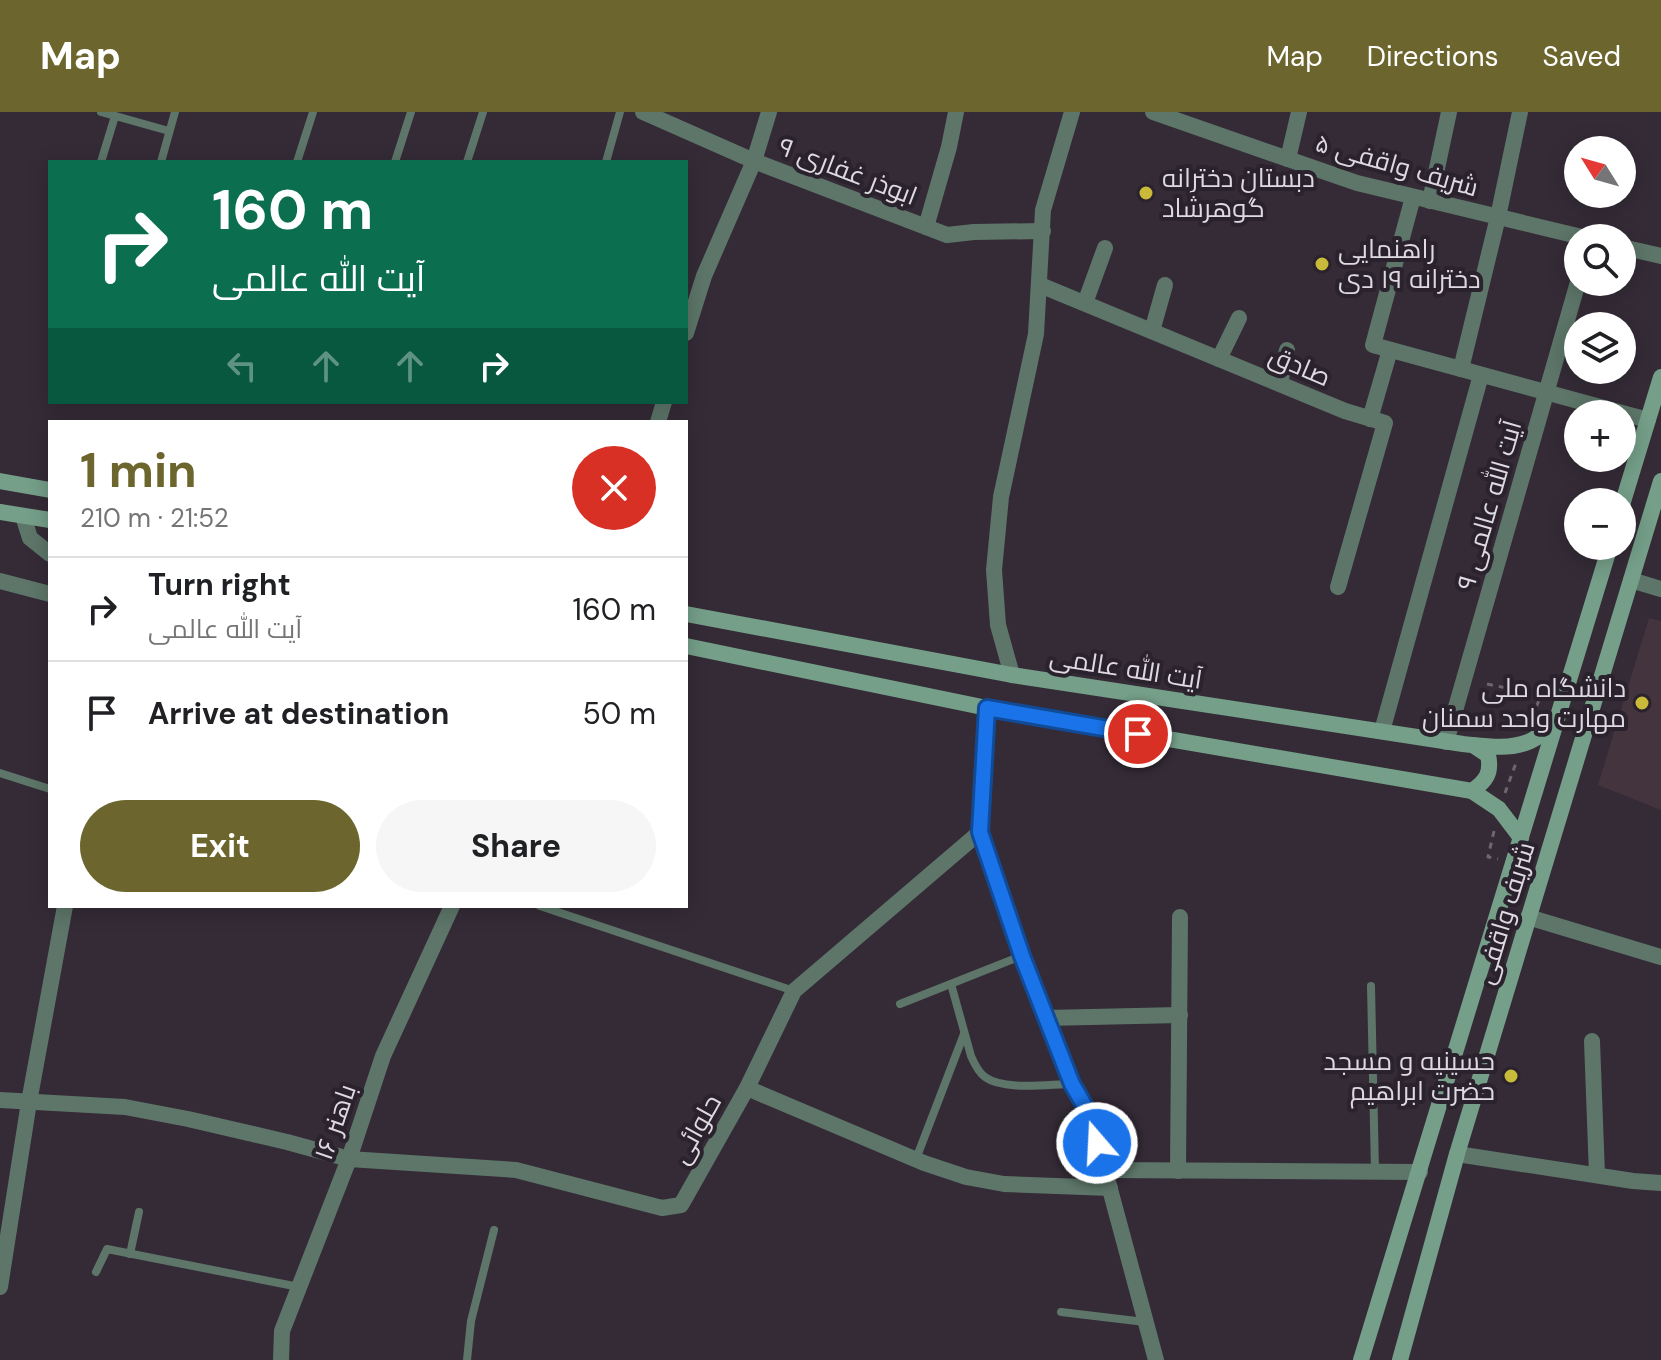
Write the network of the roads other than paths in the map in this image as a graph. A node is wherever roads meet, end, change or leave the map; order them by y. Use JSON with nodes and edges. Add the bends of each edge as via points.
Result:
{"nodes":[{"id":1,"x":101,"y":112,"type":"edge"},
{"id":2,"x":175,"y":112,"type":"edge"},
{"id":3,"x":313,"y":112,"type":"edge"},
{"id":4,"x":411,"y":112,"type":"edge"},
{"id":5,"x":483,"y":112,"type":"edge"},
{"id":6,"x":620,"y":112,"type":"edge"},
{"id":7,"x":643,"y":112,"type":"edge"},
{"id":8,"x":769,"y":112,"type":"edge"},
{"id":9,"x":956,"y":112,"type":"edge"},
{"id":10,"x":1072,"y":112,"type":"edge"},
{"id":11,"x":1153,"y":112,"type":"edge"},
{"id":12,"x":1299,"y":112,"type":"edge"},
{"id":13,"x":1449,"y":112,"type":"edge"},
{"id":14,"x":1520,"y":112,"type":"edge"},
{"id":15,"x":115,"y":116,"type":"junction"},
{"id":16,"x":169,"y":131,"type":"junction"},
{"id":17,"x":1288,"y":159,"type":"junction"},
{"id":18,"x":102,"y":160,"type":"edge"},
{"id":19,"x":162,"y":160,"type":"edge"},
{"id":20,"x":298,"y":160,"type":"edge"},
{"id":21,"x":396,"y":160,"type":"edge"},
{"id":22,"x":468,"y":160,"type":"edge"},
{"id":23,"x":607,"y":160,"type":"edge"},
{"id":24,"x":754,"y":161,"type":"junction"},
{"id":25,"x":1421,"y":199,"type":"junction"},
{"id":26,"x":1498,"y":217,"type":"junction"},
{"id":27,"x":926,"y":227,"type":"junction"},
{"id":28,"x":1043,"y":231,"type":"junction"},
{"id":29,"x":1564,"y":233,"type":"edge"},
{"id":30,"x":1105,"y":248,"type":"dead end"},
{"id":31,"x":1636,"y":250,"type":"edge"},
{"id":32,"x":1661,"y":256,"type":"edge"},
{"id":33,"x":1040,"y":285,"type":"junction"},
{"id":34,"x":1165,"y":285,"type":"dead end"},
{"id":35,"x":1574,"y":296,"type":"edge"},
{"id":36,"x":1085,"y":303,"type":"junction"},
{"id":37,"x":1239,"y":318,"type":"dead end"},
{"id":38,"x":688,"y":327,"type":"edge"},
{"id":39,"x":1152,"y":331,"type":"junction"},
{"id":40,"x":1287,"y":350,"type":"dead end"},
{"id":41,"x":1390,"y":350,"type":"junction"},
{"id":42,"x":1219,"y":359,"type":"junction"},
{"id":43,"x":1461,"y":369,"type":"junction"},
{"id":44,"x":1481,"y":375,"type":"junction"},
{"id":45,"x":1661,"y":377,"type":"edge"},
{"id":46,"x":1280,"y":383,"type":"junction"},
{"id":47,"x":1546,"y":393,"type":"junction"},
{"id":48,"x":1370,"y":419,"type":"junction"},
{"id":49,"x":1648,"y":420,"type":"junction"},
{"id":50,"x":0,"y":481,"type":"edge"},
{"id":51,"x":1661,"y":481,"type":"edge"},
{"id":52,"x":1627,"y":488,"type":"edge"},
{"id":53,"x":48,"y":490,"type":"edge"},
{"id":54,"x":0,"y":512,"type":"edge"},
{"id":55,"x":23,"y":516,"type":"junction"},
{"id":56,"x":48,"y":520,"type":"edge"},
{"id":57,"x":48,"y":552,"type":"edge"},
{"id":58,"x":1606,"y":560,"type":"edge"},
{"id":59,"x":1631,"y":580,"type":"junction"},
{"id":60,"x":0,"y":581,"type":"edge"},
{"id":61,"x":1338,"y":587,"type":"dead end"},
{"id":62,"x":1661,"y":589,"type":"edge"},
{"id":63,"x":48,"y":593,"type":"edge"},
{"id":64,"x":688,"y":614,"type":"edge"},
{"id":65,"x":688,"y":646,"type":"edge"},
{"id":66,"x":1012,"y":675,"type":"junction"},
{"id":67,"x":987,"y":708,"type":"junction"},
{"id":68,"x":1556,"y":724,"type":"junction"},
{"id":69,"x":1382,"y":731,"type":"junction"},
{"id":70,"x":1446,"y":742,"type":"junction"},
{"id":71,"x":1473,"y":745,"type":"junction"},
{"id":72,"x":0,"y":773,"type":"edge"},
{"id":73,"x":48,"y":788,"type":"edge"},
{"id":74,"x":1472,"y":791,"type":"junction"},
{"id":75,"x":980,"y":832,"type":"junction"},
{"id":76,"x":1521,"y":838,"type":"junction"},
{"id":77,"x":65,"y":908,"type":"edge"},
{"id":78,"x":451,"y":908,"type":"edge"},
{"id":79,"x":546,"y":908,"type":"edge"},
{"id":80,"x":1180,"y":917,"type":"dead end"},
{"id":81,"x":1528,"y":917,"type":"junction"},
{"id":82,"x":1022,"y":956,"type":"junction"},
{"id":83,"x":1661,"y":957,"type":"edge"},
{"id":84,"x":951,"y":984,"type":"junction"},
{"id":85,"x":1371,"y":986,"type":"dead end"},
{"id":86,"x":794,"y":991,"type":"junction"},
{"id":87,"x":900,"y":1004,"type":"dead end"},
{"id":88,"x":1180,"y":1015,"type":"junction"},
{"id":89,"x":1046,"y":1018,"type":"junction"},
{"id":90,"x":964,"y":1034,"type":"junction"},
{"id":91,"x":1592,"y":1041,"type":"dead end"},
{"id":92,"x":1072,"y":1084,"type":"junction"},
{"id":93,"x":747,"y":1088,"type":"junction"},
{"id":94,"x":0,"y":1100,"type":"edge"},
{"id":95,"x":29,"y":1102,"type":"junction"},
{"id":96,"x":1457,"y":1154,"type":"junction"},
{"id":97,"x":349,"y":1159,"type":"junction"},
{"id":98,"x":916,"y":1159,"type":"junction"},
{"id":99,"x":1105,"y":1170,"type":"junction"},
{"id":100,"x":1178,"y":1171,"type":"junction"},
{"id":101,"x":1375,"y":1171,"type":"junction"},
{"id":102,"x":1420,"y":1172,"type":"junction"},
{"id":103,"x":1597,"y":1175,"type":"junction"},
{"id":104,"x":1661,"y":1183,"type":"edge"},
{"id":105,"x":1110,"y":1188,"type":"junction"},
{"id":106,"x":6,"y":1203,"type":"edge"},
{"id":107,"x":139,"y":1212,"type":"dead end"},
{"id":108,"x":494,"y":1230,"type":"dead end"},
{"id":109,"x":130,"y":1254,"type":"junction"},
{"id":110,"x":96,"y":1272,"type":"dead end"},
{"id":111,"x":0,"y":1287,"type":"edge"},
{"id":112,"x":300,"y":1287,"type":"junction"},
{"id":113,"x":1061,"y":1312,"type":"dead end"},
{"id":114,"x":1146,"y":1322,"type":"junction"},
{"id":115,"x":281,"y":1360,"type":"edge"},
{"id":116,"x":467,"y":1360,"type":"edge"},
{"id":117,"x":1156,"y":1360,"type":"edge"},
{"id":118,"x":1361,"y":1360,"type":"edge"},
{"id":119,"x":1400,"y":1360,"type":"edge"}],
"edges":[{"from":1,"to":15,"type":"lane"},
{"from":2,"to":16,"type":"lane"},
{"from":3,"to":20,"type":"lane"},
{"from":4,"to":21,"type":"lane"},
{"from":5,"to":22,"type":"lane"},
{"from":6,"to":23,"type":"lane"},
{"from":7,"to":24,"type":"street","name":"ابوذر غفاری ۹"},
{"from":8,"to":24,"type":"street"},
{"from":9,"to":27,"type":"street"},
{"from":10,"to":28,"type":"street","via":[[1043,210]]},
{"from":11,"to":17,"type":"street","name":"شریف واقفی ۵"},
{"from":12,"to":17,"type":"street"},
{"from":13,"to":25,"type":"street"},
{"from":14,"to":26,"type":"street"},
{"from":15,"to":16,"type":"lane"},
{"from":15,"to":18,"type":"lane"},
{"from":16,"to":19,"type":"lane"},
{"from":17,"to":25,"type":"street","name":"شریف واقفی ۵"},
{"from":24,"to":27,"type":"street","name":"ابوذر غفاری ۹"},
{"from":24,"to":38,"type":"street"},
{"from":25,"to":26,"type":"street","name":"شریف واقفی ۵"},
{"from":25,"to":41,"type":"street","via":[[1373,345]]},
{"from":26,"to":29,"type":"street","name":"شریف واقفی ۵"},
{"from":26,"to":43,"type":"street"},
{"from":27,"to":28,"type":"street","name":"ابوذر غفاری ۹","via":[[947,235]]},
{"from":28,"to":33,"type":"street"},
{"from":30,"to":36,"type":"street"},
{"from":31,"to":32,"type":"street"},
{"from":33,"to":36,"type":"street","name":"صادق"},
{"from":33,"to":66,"type":"street","via":[[1036,334],[1001,497],[994,570],[998,625]]},
{"from":34,"to":39,"type":"street"},
{"from":35,"to":47,"type":"street","name":"آیت الله عالمی ۹"},
{"from":36,"to":39,"type":"street","name":"صادق"},
{"from":37,"to":42,"type":"street"},
{"from":39,"to":42,"type":"street","name":"صادق"},
{"from":40,"to":46,"type":"street"},
{"from":41,"to":43,"type":"street"},
{"from":41,"to":48,"type":"street"},
{"from":42,"to":46,"type":"street","name":"صادق"},
{"from":43,"to":44,"type":"street"},
{"from":44,"to":47,"type":"street"},
{"from":44,"to":69,"type":"street"},
{"from":45,"to":49,"type":"street"},
{"from":46,"to":48,"type":"street","name":"صادق"},
{"from":47,"to":49,"type":"street"},
{"from":47,"to":70,"type":"street","name":"آیت الله عالمی ۹"},
{"from":48,"to":61,"type":"street","via":[[1385,423]]},
{"from":49,"to":52,"type":"street"},
{"from":50,"to":53,"type":"street"},
{"from":51,"to":59,"type":"street","name":"شریف واقفی"},
{"from":54,"to":55,"type":"street"},
{"from":55,"to":56,"type":"street"},
{"from":55,"to":57,"type":"street","via":[[30,538]]},
{"from":58,"to":68,"type":"street","name":"شریف واقفی"},
{"from":59,"to":62,"type":"street"},
{"from":59,"to":81,"type":"street","name":"شریف واقفی"},
{"from":60,"to":63,"type":"street"},
{"from":64,"to":66,"type":"street","name":"آیت الله عالمی"},
{"from":65,"to":67,"type":"street"},
{"from":66,"to":69,"type":"street","name":"آیت الله عالمی"},
{"from":67,"to":74,"type":"street"},
{"from":67,"to":75,"type":"street"},
{"from":68,"to":71,"type":"street","name":"آیت الله عالمی","via":[[1523,743],[1500,748]]},
{"from":68,"to":76,"type":"street","name":"شریف واقفی"},
{"from":69,"to":70,"type":"street","name":"آیت الله عالمی"},
{"from":70,"to":71,"type":"street","name":"آیت الله عالمی"},
{"from":71,"to":74,"type":"street","via":[[1488,755],[1489,772]]},
{"from":72,"to":73,"type":"lane"},
{"from":74,"to":76,"type":"street","via":[[1499,809]]},
{"from":75,"to":82,"type":"street"},
{"from":75,"to":86,"type":"street","name":"حلوائی"},
{"from":76,"to":102,"type":"street","name":"شریف واقفی"},
{"from":77,"to":95,"type":"street"},
{"from":78,"to":97,"type":"street","name":"باهنر ۱۶","via":[[383,1056]]},
{"from":79,"to":86,"type":"lane"},
{"from":80,"to":88,"type":"street"},
{"from":81,"to":83,"type":"street"},
{"from":81,"to":96,"type":"street","name":"شریف واقفی"},
{"from":82,"to":84,"type":"lane"},
{"from":82,"to":89,"type":"street"},
{"from":84,"to":87,"type":"lane"},
{"from":84,"to":90,"type":"lane"},
{"from":85,"to":101,"type":"lane"},
{"from":86,"to":93,"type":"street","name":"حلوائی"},
{"from":88,"to":89,"type":"street"},
{"from":88,"to":100,"type":"street"},
{"from":89,"to":92,"type":"street"},
{"from":90,"to":92,"type":"lane","via":[[985,1077],[1003,1085]]},
{"from":90,"to":98,"type":"lane"},
{"from":91,"to":103,"type":"street"},
{"from":92,"to":99,"type":"street","via":[[1090,1115]]},
{"from":93,"to":97,"type":"street","name":"حلوائی","via":[[681,1205],[662,1208],[516,1170]]},
{"from":93,"to":98,"type":"street"},
{"from":94,"to":95,"type":"street"},
{"from":95,"to":97,"type":"street","via":[[125,1107]]},
{"from":95,"to":106,"type":"street"},
{"from":96,"to":103,"type":"street"},
{"from":96,"to":119,"type":"street","name":"شریف واقفی"},
{"from":97,"to":112,"type":"street","name":"باهنر ۱۶"},
{"from":98,"to":105,"type":"street","via":[[1004,1184]]},
{"from":99,"to":100,"type":"street"},
{"from":99,"to":105,"type":"street"},
{"from":100,"to":101,"type":"street"},
{"from":101,"to":102,"type":"street"},
{"from":102,"to":118,"type":"street","name":"شریف واقفی"},
{"from":103,"to":104,"type":"street"},
{"from":105,"to":114,"type":"street"},
{"from":106,"to":111,"type":"street"},
{"from":107,"to":109,"type":"lane"},
{"from":108,"to":116,"type":"lane","via":[[471,1321]]},
{"from":109,"to":110,"type":"lane","via":[[107,1249]]},
{"from":109,"to":112,"type":"lane"},
{"from":112,"to":115,"type":"street","name":"باهنر ۱۶","via":[[282,1331]]},
{"from":113,"to":114,"type":"lane"},
{"from":114,"to":117,"type":"street"}]}
